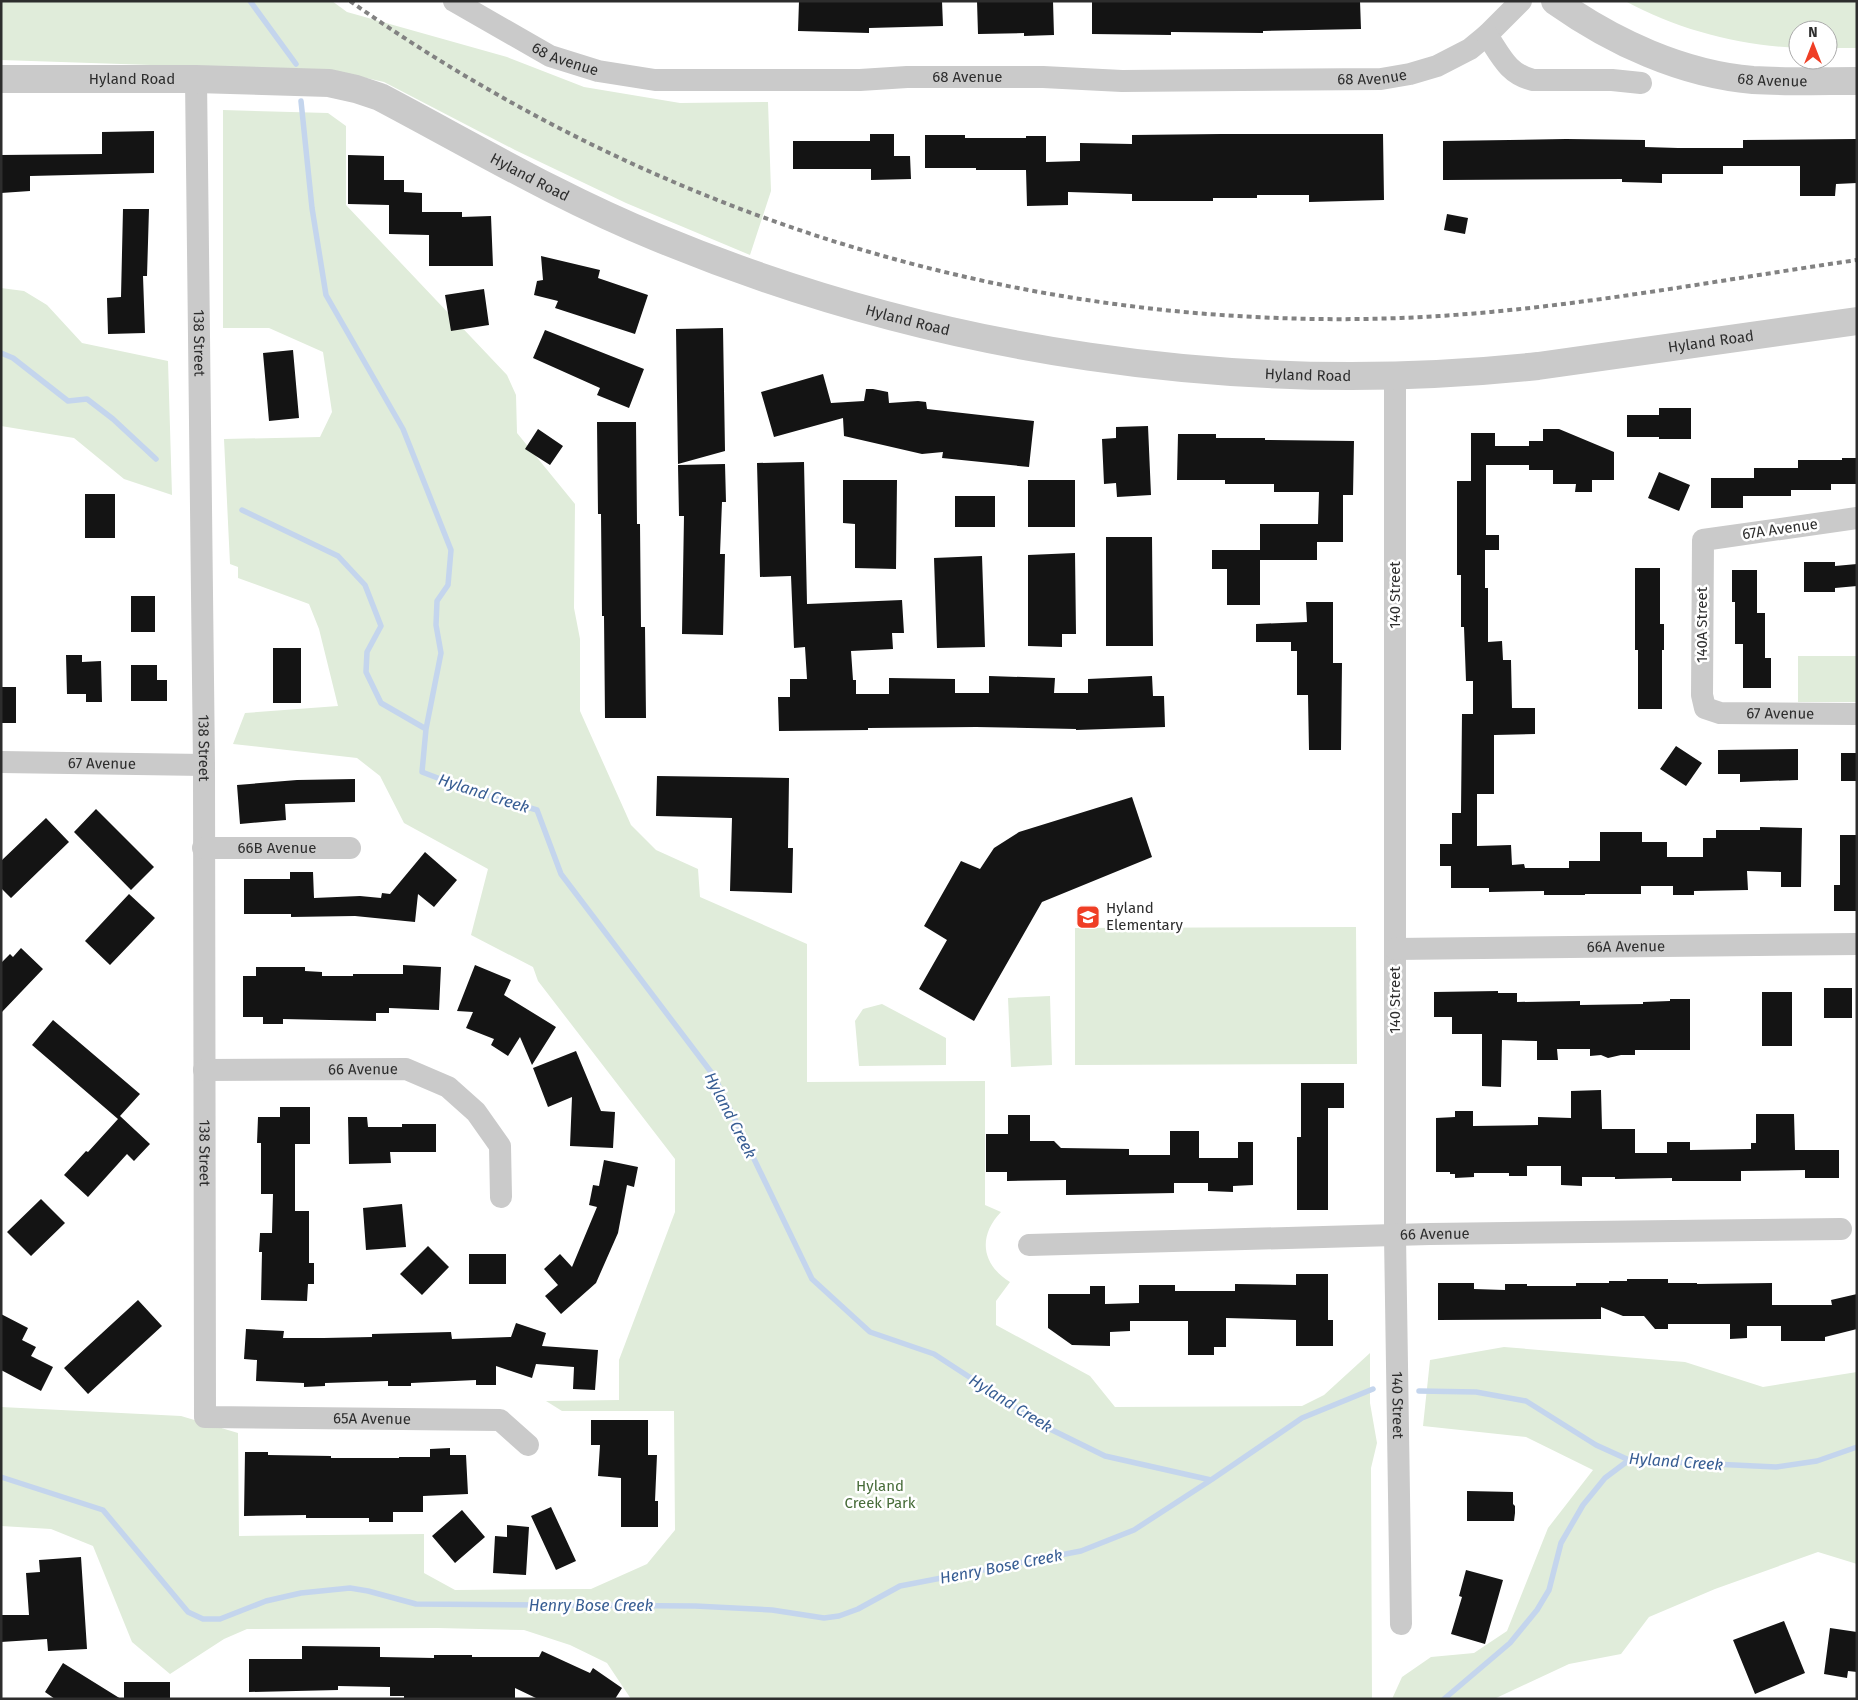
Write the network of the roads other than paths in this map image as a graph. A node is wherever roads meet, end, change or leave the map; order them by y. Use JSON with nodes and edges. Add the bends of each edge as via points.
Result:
{"nodes":[{"id":1,"x":454,"y":1,"type":"edge"},
{"id":2,"x":1521,"y":1,"type":"edge"},
{"id":3,"x":1556,"y":1,"type":"edge"},
{"id":4,"x":1487,"y":35,"type":"junction"},
{"id":5,"x":1,"y":79,"type":"edge"},
{"id":6,"x":196,"y":79,"type":"junction"},
{"id":7,"x":1857,"y":81,"type":"edge"},
{"id":8,"x":1641,"y":83,"type":"dead end"},
{"id":9,"x":1857,"y":321,"type":"edge"},
{"id":10,"x":1395,"y":376,"type":"junction"},
{"id":11,"x":1857,"y":518,"type":"edge"},
{"id":12,"x":1703,"y":540,"type":"joint"},
{"id":13,"x":1705,"y":708,"type":"joint"},
{"id":14,"x":1857,"y":714,"type":"edge"},
{"id":15,"x":1,"y":762,"type":"edge"},
{"id":16,"x":204,"y":765,"type":"junction"},
{"id":17,"x":204,"y":848,"type":"junction"},
{"id":18,"x":350,"y":848,"type":"dead end"},
{"id":19,"x":1857,"y":944,"type":"edge"},
{"id":20,"x":1395,"y":949,"type":"junction"},
{"id":21,"x":204,"y":1070,"type":"junction"},
{"id":22,"x":502,"y":1197,"type":"dead end"},
{"id":23,"x":1841,"y":1229,"type":"dead end"},
{"id":24,"x":1395,"y":1236,"type":"junction"},
{"id":25,"x":1029,"y":1244,"type":"dead end"},
{"id":26,"x":205,"y":1417,"type":"joint"},
{"id":27,"x":528,"y":1445,"type":"dead end"},
{"id":28,"x":1401,"y":1624,"type":"dead end"}],
"edges":[{"from":1,"to":4,"type":"street","name":"68 Avenue","via":[[550,56],[598,70],[655,80],[907,77],[1043,77],[1122,81],[1381,79],[1437,66],[1470,49]]},
{"from":2,"to":4,"type":"street","name":"68 Avenue"},
{"from":3,"to":7,"type":"street","name":"68 Avenue","via":[[1607,34],[1660,58],[1698,70],[1753,80]]},
{"from":4,"to":8,"type":"street","via":[[1512,72],[1522,77]]},
{"from":5,"to":6,"type":"street","name":"Hyland Road"},
{"from":6,"to":10,"type":"street","name":"Hyland Road","via":[[329,83],[356,88],[380,97],[549,188],[653,236],[745,272],[884,315],[996,341],[1116,361],[1265,373]]},
{"from":6,"to":16,"type":"street","name":"138 Street"},
{"from":9,"to":10,"type":"street","name":"Hyland Road","via":[[1538,366]]},
{"from":10,"to":20,"type":"street","name":"140 Street"},
{"from":11,"to":12,"type":"street","name":"67A Avenue"},
{"from":12,"to":13,"type":"street","name":"140A Street","via":[[1702,695]]},
{"from":13,"to":14,"type":"street","name":"67 Avenue","via":[[1720,713]]},
{"from":15,"to":16,"type":"street","name":"67 Avenue"},
{"from":16,"to":17,"type":"street","name":"138 Street"},
{"from":17,"to":18,"type":"street","name":"66B Avenue"},
{"from":17,"to":21,"type":"street","name":"138 Street"},
{"from":19,"to":20,"type":"street","name":"66A Avenue"},
{"from":20,"to":24,"type":"street","name":"140 Street"},
{"from":21,"to":22,"type":"street","name":"66 Avenue","via":[[406,1069],[448,1087],[476,1112],[500,1146]]},
{"from":21,"to":26,"type":"street","name":"138 Street"},
{"from":23,"to":24,"type":"street","name":"66 Avenue"},
{"from":24,"to":25,"type":"street","name":"66 Avenue"},
{"from":24,"to":28,"type":"street","name":"140 Street"},
{"from":26,"to":27,"type":"street","name":"65A Avenue","via":[[500,1420]]}]}
